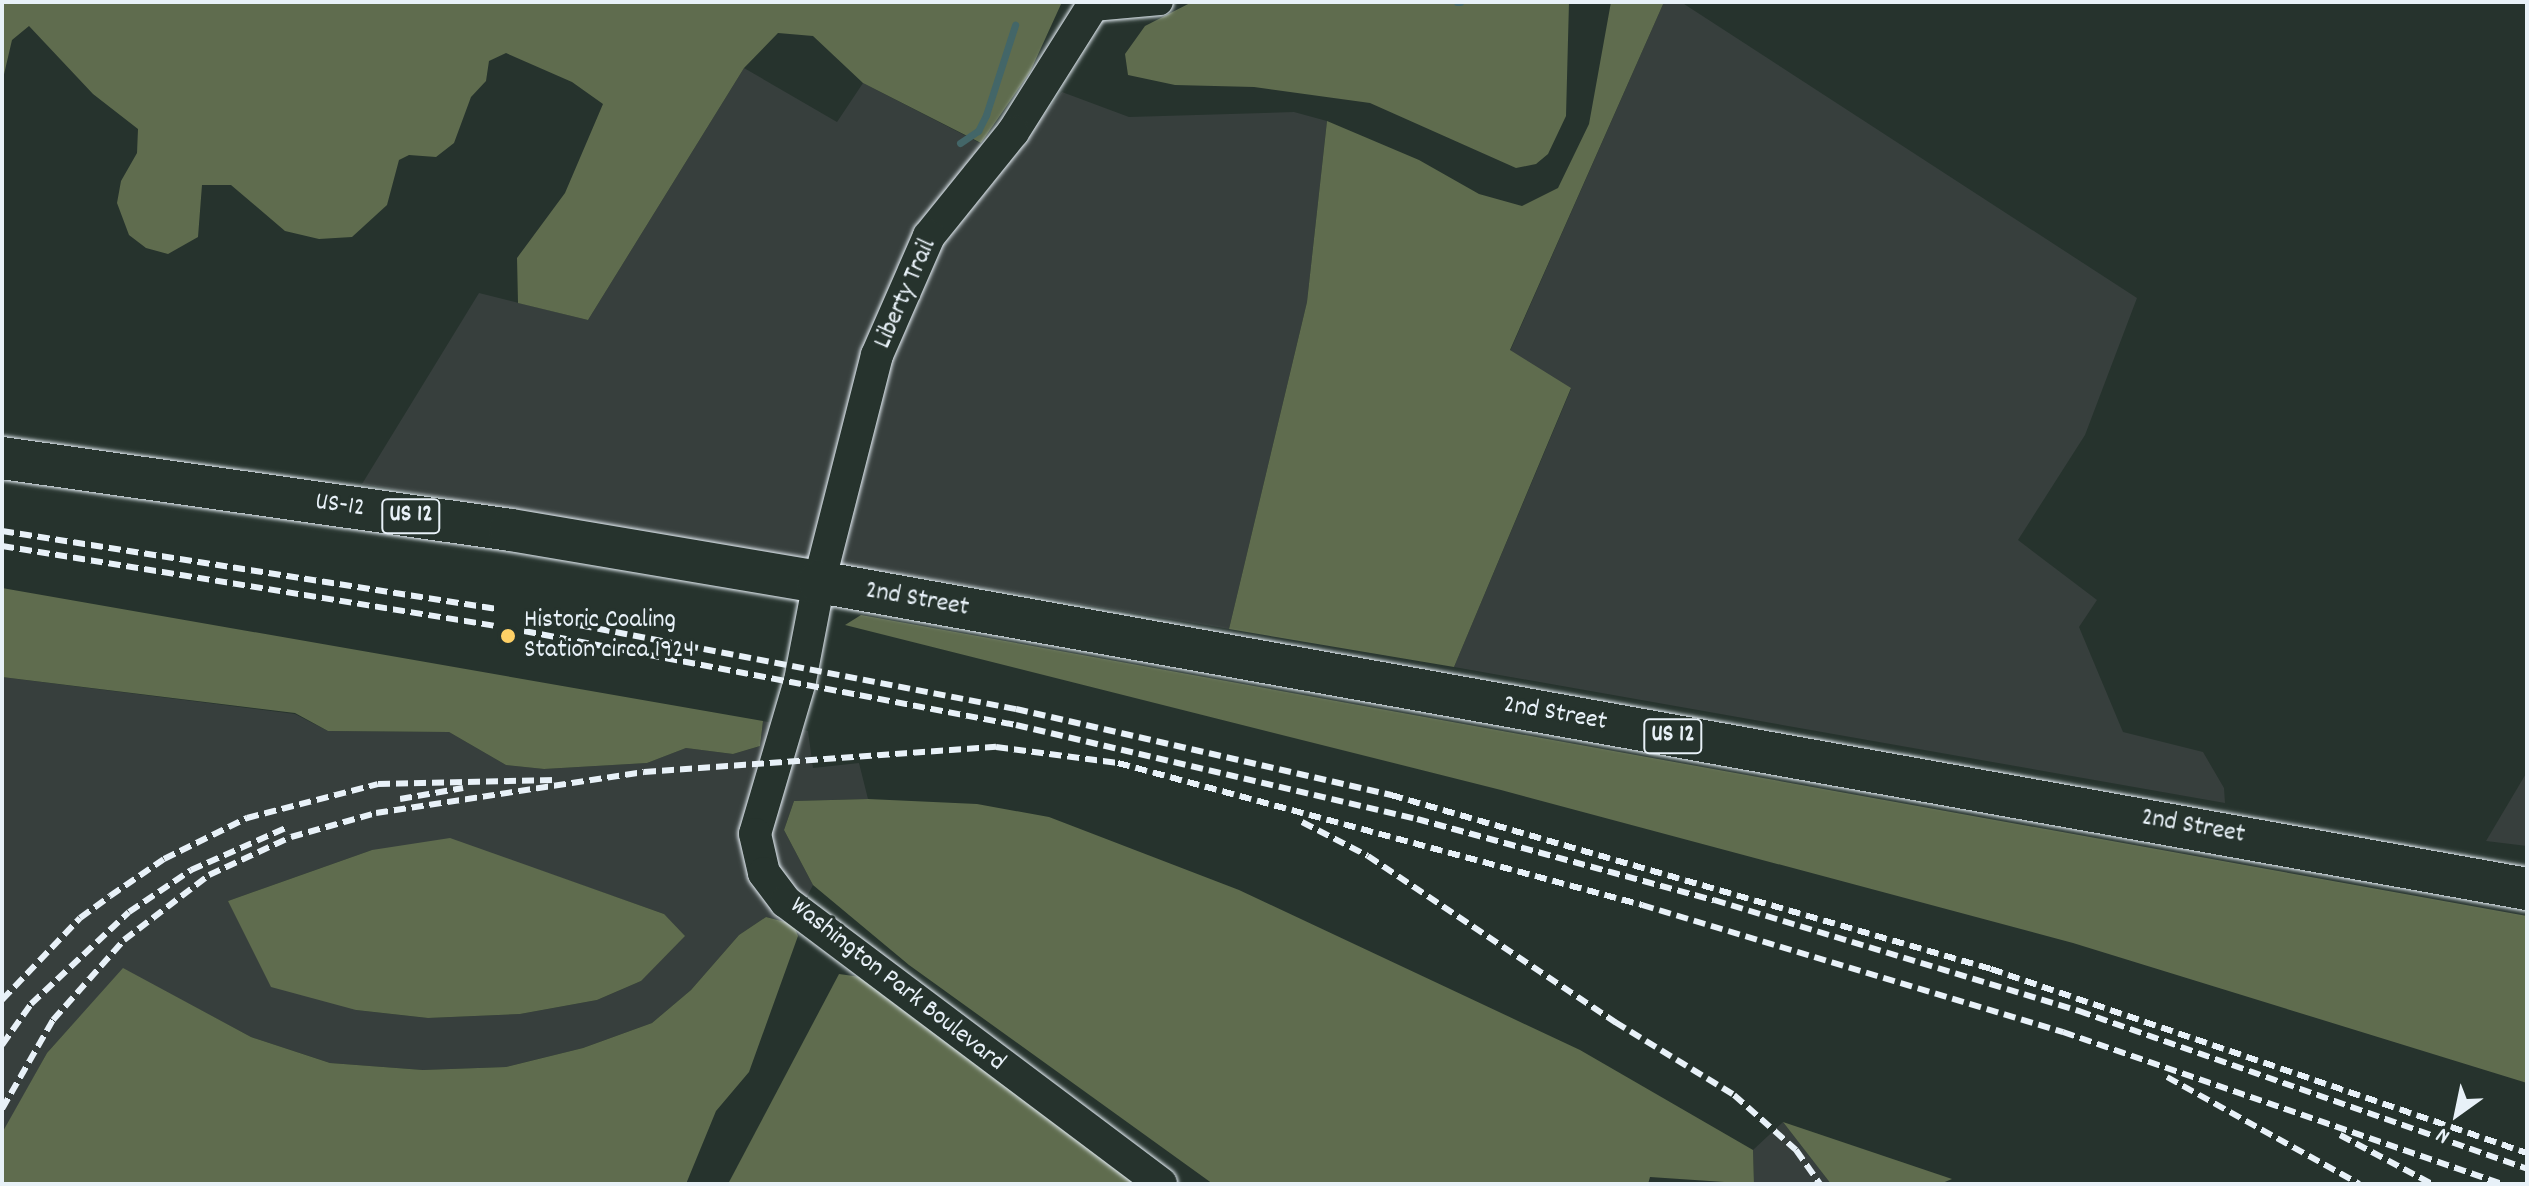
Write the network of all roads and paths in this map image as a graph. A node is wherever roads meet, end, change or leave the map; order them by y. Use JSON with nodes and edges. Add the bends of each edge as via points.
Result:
{"nodes":[{"id":1,"x":1160,"y":2,"type":"edge"},
{"id":2,"x":1094,"y":5,"type":"edge"},
{"id":3,"x":2,"y":458,"type":"edge"},
{"id":4,"x":819,"y":582,"type":"junction"},
{"id":5,"x":2527,"y":889,"type":"edge"},
{"id":6,"x":1161,"y":1184,"type":"edge"}],
"edges":[{"from":1,"to":2,"type":"street"},
{"from":2,"to":4,"type":"street","name":"Liberty Trail","via":[[1020,122],[929,236],[877,355]]},
{"from":3,"to":4,"type":"main road","name":"US-12","number":"US 12","via":[[511,530]]},
{"from":4,"to":5,"type":"main road","name":"2nd Street","number":"US 12"},
{"from":4,"to":6,"type":"street","name":"Washington Park Boulevard","via":[[800,681],[755,834],[764,873],[786,902],[830,937]]}]}
